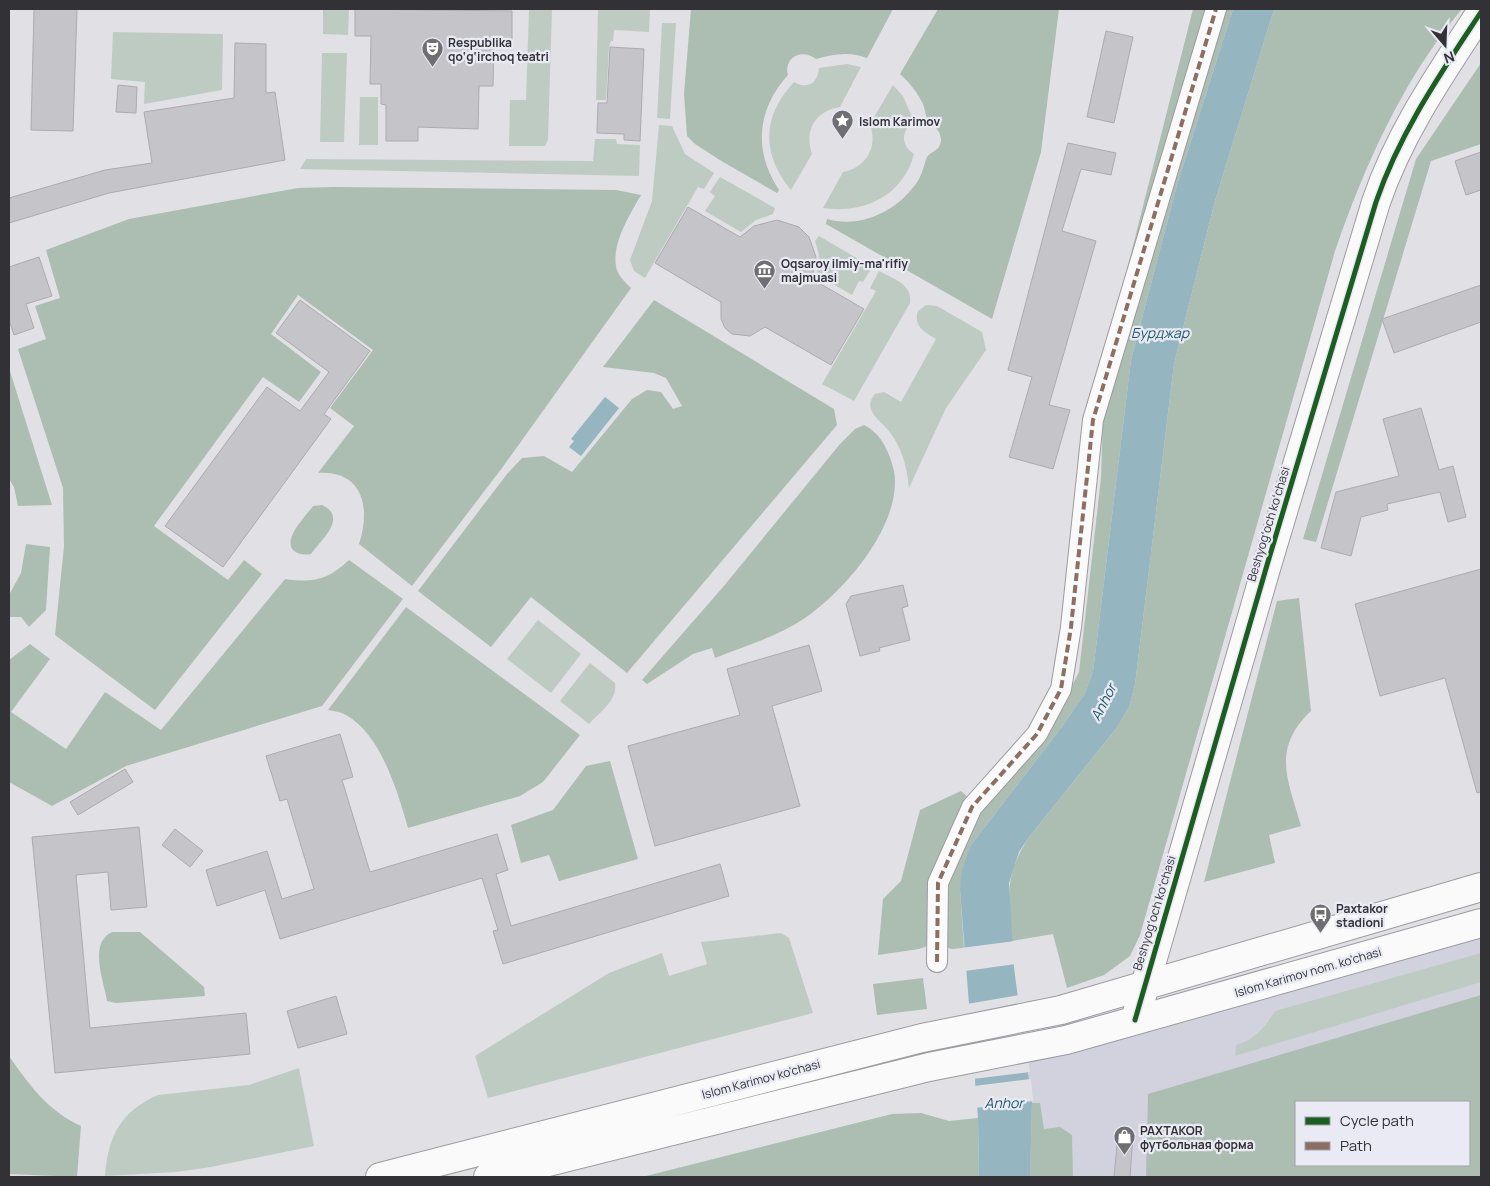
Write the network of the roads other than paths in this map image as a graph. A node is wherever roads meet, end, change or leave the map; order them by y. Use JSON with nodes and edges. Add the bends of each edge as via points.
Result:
{"nodes":[{"id":1,"x":1216,"y":9,"type":"edge"},
{"id":2,"x":1481,"y":12,"type":"edge"},
{"id":3,"x":1481,"y":38,"type":"edge"},
{"id":4,"x":1481,"y":887,"type":"edge"},
{"id":5,"x":1481,"y":923,"type":"edge"},
{"id":6,"x":937,"y":962,"type":"dead end"},
{"id":7,"x":1150,"y":984,"type":"junction"},
{"id":8,"x":1135,"y":1020,"type":"junction"},
{"id":9,"x":380,"y":1177,"type":"edge"},
{"id":10,"x":488,"y":1177,"type":"edge"}],
"edges":[{"from":1,"to":6,"type":"street","via":[[1093,420],[1062,689],[1037,734],[972,807],[938,883]]},
{"from":2,"to":7,"type":"main road","name":"Beshyogʻoch koʻchasi","via":[[1413,119],[1381,185],[1266,565]]},
{"from":3,"to":7,"type":"main road","name":"Beshyogʻoch koʻchasi","via":[[1417,135],[1385,206],[1269,578],[1208,798]]},
{"from":4,"to":7,"type":"main road"},
{"from":5,"to":8,"type":"main road","name":"Islom Karimov nom. ko'chasi"},
{"from":7,"to":8,"type":"main road","name":"Beshyogʻoch koʻchasi"},
{"from":7,"to":9,"type":"main road","name":"Islom Karimov ko'chasi","via":[[1061,1010],[922,1038]]},
{"from":8,"to":10,"type":"main road","via":[[1066,1040],[929,1067]]}]}
